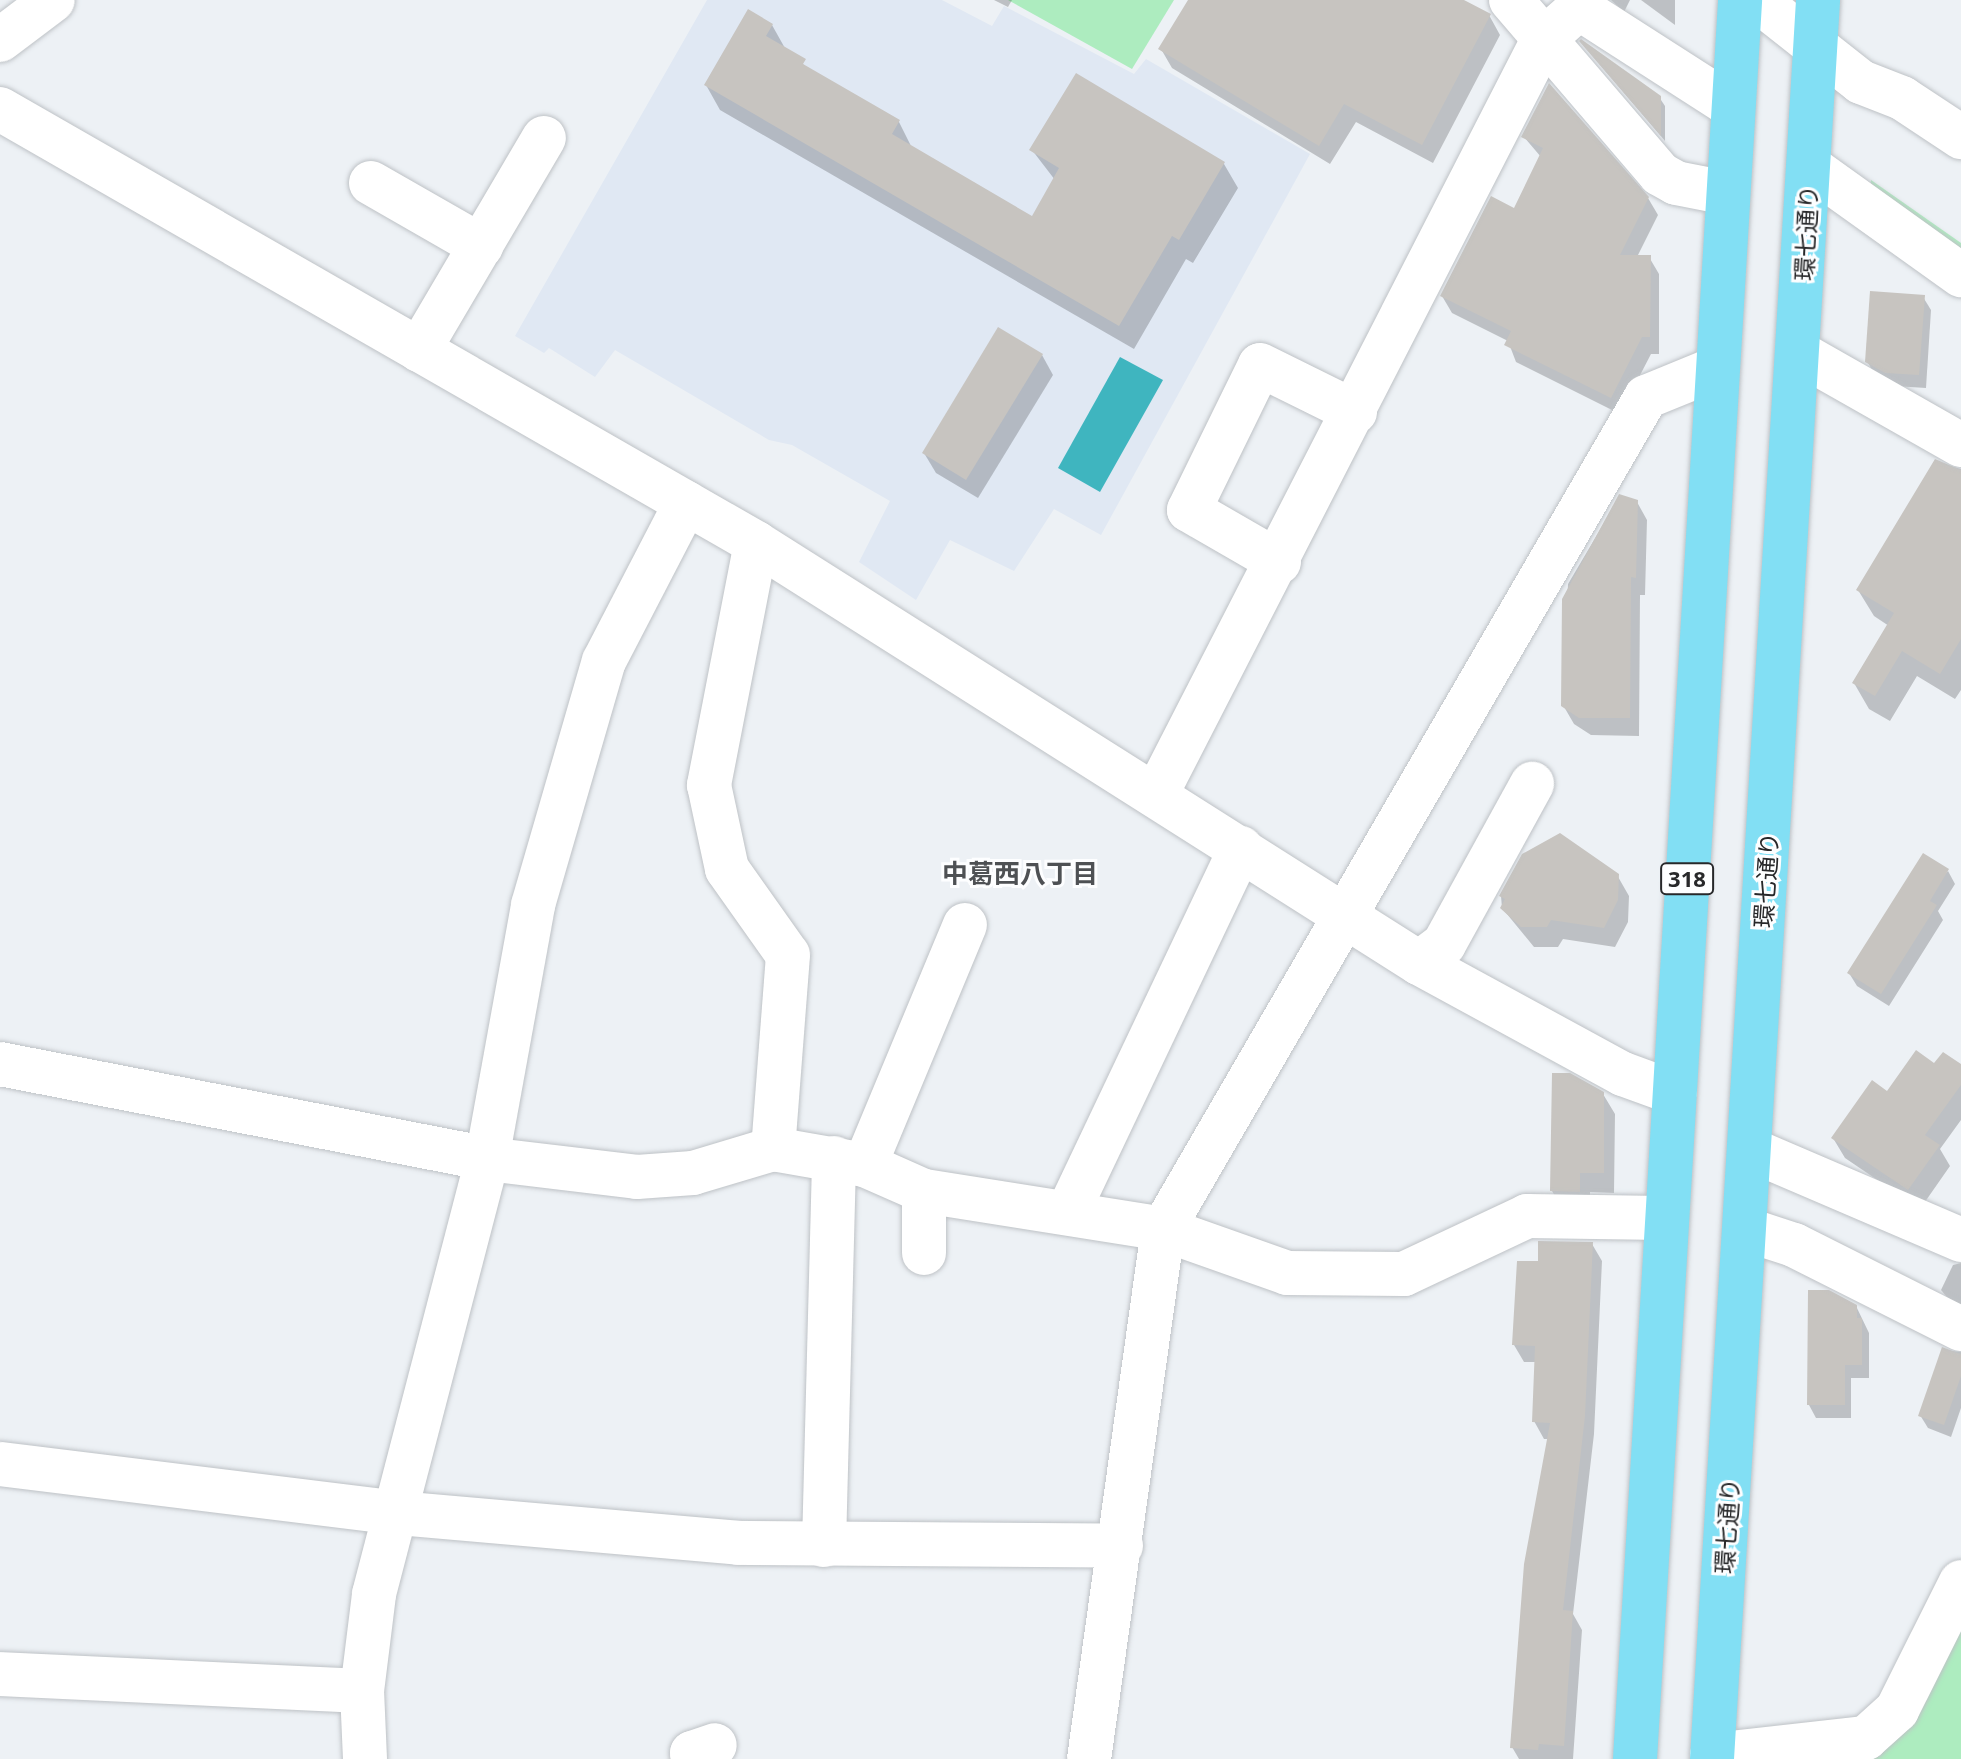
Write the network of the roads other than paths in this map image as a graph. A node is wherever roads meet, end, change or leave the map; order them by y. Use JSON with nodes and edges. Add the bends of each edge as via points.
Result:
{"nodes":[{"id":1,"x":53,"y":0,"type":"edge"},
{"id":2,"x":1511,"y":0,"type":"edge"},
{"id":3,"x":1740,"y":0,"type":"edge"},
{"id":4,"x":1757,"y":0,"type":"edge"},
{"id":5,"x":1818,"y":0,"type":"edge"},
{"id":6,"x":1579,"y":4,"type":"edge"},
{"id":7,"x":0,"y":40,"type":"edge"},
{"id":8,"x":1543,"y":40,"type":"junction"},
{"id":9,"x":1814,"y":47,"type":"junction"},
{"id":10,"x":1733,"y":107,"type":"junction"},
{"id":11,"x":0,"y":109,"type":"edge"},
{"id":12,"x":1961,"y":137,"type":"edge"},
{"id":13,"x":544,"y":138,"type":"dead end"},
{"id":14,"x":1810,"y":167,"type":"junction"},
{"id":15,"x":371,"y":183,"type":"dead end"},
{"id":16,"x":1727,"y":193,"type":"junction"},
{"id":17,"x":481,"y":246,"type":"junction"},
{"id":18,"x":1961,"y":275,"type":"edge"},
{"id":19,"x":419,"y":350,"type":"junction"},
{"id":20,"x":1799,"y":353,"type":"junction"},
{"id":21,"x":1717,"y":368,"type":"junction"},
{"id":22,"x":1355,"y":412,"type":"junction"},
{"id":23,"x":1961,"y":445,"type":"edge"},
{"id":24,"x":686,"y":503,"type":"junction"},
{"id":25,"x":756,"y":543,"type":"junction"},
{"id":26,"x":1279,"y":562,"type":"junction"},
{"id":27,"x":1532,"y":784,"type":"dead end"},
{"id":28,"x":1157,"y":793,"type":"junction"},
{"id":29,"x":1241,"y":848,"type":"junction"},
{"id":30,"x":1345,"y":915,"type":"junction"},
{"id":31,"x":965,"y":925,"type":"dead end"},
{"id":32,"x":1419,"y":963,"type":"junction"},
{"id":33,"x":0,"y":1064,"type":"edge"},
{"id":34,"x":1675,"y":1093,"type":"junction"},
{"id":35,"x":773,"y":1149,"type":"junction"},
{"id":36,"x":1749,"y":1149,"type":"junction"},
{"id":37,"x":487,"y":1159,"type":"junction"},
{"id":38,"x":849,"y":1162,"type":"junction"},
{"id":39,"x":924,"y":1191,"type":"junction"},
{"id":40,"x":1068,"y":1212,"type":"junction"},
{"id":41,"x":1667,"y":1218,"type":"junction"},
{"id":42,"x":1163,"y":1229,"type":"junction"},
{"id":43,"x":1745,"y":1229,"type":"junction"},
{"id":44,"x":1961,"y":1240,"type":"edge"},
{"id":45,"x":924,"y":1253,"type":"dead end"},
{"id":46,"x":1961,"y":1329,"type":"edge"},
{"id":47,"x":0,"y":1464,"type":"edge"},
{"id":48,"x":398,"y":1513,"type":"junction"},
{"id":49,"x":824,"y":1545,"type":"junction"},
{"id":50,"x":1121,"y":1546,"type":"junction"},
{"id":51,"x":1961,"y":1582,"type":"edge"},
{"id":52,"x":0,"y":1674,"type":"edge"},
{"id":53,"x":362,"y":1691,"type":"junction"},
{"id":54,"x":1712,"y":1757,"type":"edge"},
{"id":55,"x":365,"y":1759,"type":"edge"},
{"id":56,"x":1089,"y":1759,"type":"edge"},
{"id":57,"x":1635,"y":1759,"type":"edge"}],
"edges":[{"from":1,"to":7,"type":"street"},
{"from":2,"to":8,"type":"street"},
{"from":3,"to":10,"type":"main road","number":"318"},
{"from":4,"to":9,"type":"street"},
{"from":5,"to":9,"type":"main road","name":"環七通り"},
{"from":6,"to":8,"type":"street"},
{"from":6,"to":10,"type":"street"},
{"from":8,"to":16,"type":"street","via":[[1660,174],[1676,183]]},
{"from":8,"to":22,"type":"street"},
{"from":9,"to":12,"type":"street","via":[[1861,82],[1902,98]]},
{"from":9,"to":14,"type":"main road","name":"環七通り"},
{"from":10,"to":16,"type":"main road","number":"318"},
{"from":11,"to":19,"type":"street"},
{"from":13,"to":17,"type":"street"},
{"from":14,"to":18,"type":"street"},
{"from":14,"to":20,"type":"main road","name":"環七通り"},
{"from":15,"to":17,"type":"street"},
{"from":16,"to":21,"type":"main road","number":"318"},
{"from":17,"to":19,"type":"street"},
{"from":19,"to":24,"type":"street"},
{"from":20,"to":23,"type":"street"},
{"from":20,"to":36,"type":"main road","name":"環七通り"},
{"from":21,"to":30,"type":"street","via":[[1646,397]]},
{"from":21,"to":34,"type":"main road","number":"318"},
{"from":22,"to":26,"type":"street"},
{"from":22,"to":26,"type":"street","via":[[1260,365],[1189,510]]},
{"from":24,"to":25,"type":"street"},
{"from":24,"to":37,"type":"street","via":[[604,661],[533,905]]},
{"from":25,"to":28,"type":"street"},
{"from":25,"to":35,"type":"street","via":[[709,785],[727,869],[788,955]]},
{"from":26,"to":28,"type":"street"},
{"from":27,"to":32,"type":"street","via":[[1444,944]]},
{"from":28,"to":29,"type":"street"},
{"from":29,"to":30,"type":"street"},
{"from":29,"to":40,"type":"street"},
{"from":30,"to":32,"type":"street"},
{"from":30,"to":42,"type":"street"},
{"from":31,"to":38,"type":"street"},
{"from":32,"to":34,"type":"street","via":[[1623,1074]]},
{"from":33,"to":37,"type":"street"},
{"from":34,"to":41,"type":"main road","number":"318"},
{"from":35,"to":37,"type":"street","via":[[693,1173],[637,1177]]},
{"from":35,"to":38,"type":"street"},
{"from":36,"to":43,"type":"main road","name":"環七通り"},
{"from":36,"to":44,"type":"street"},
{"from":37,"to":48,"type":"street"},
{"from":38,"to":39,"type":"street"},
{"from":38,"to":49,"type":"street"},
{"from":39,"to":40,"type":"street"},
{"from":39,"to":45,"type":"street"},
{"from":40,"to":42,"type":"street"},
{"from":41,"to":42,"type":"street","via":[[1527,1216],[1404,1274],[1287,1273]]},
{"from":41,"to":57,"type":"main road","number":"318"},
{"from":42,"to":50,"type":"street"},
{"from":43,"to":46,"type":"street","via":[[1794,1245]]},
{"from":43,"to":54,"type":"main road","name":"環七通り"},
{"from":47,"to":48,"type":"street"},
{"from":48,"to":49,"type":"street","via":[[738,1543]]},
{"from":48,"to":53,"type":"street","via":[[374,1594]]},
{"from":49,"to":50,"type":"street"},
{"from":50,"to":56,"type":"street"},
{"from":51,"to":54,"type":"street","via":[[1897,1710],[1866,1738]]},
{"from":52,"to":53,"type":"street"},
{"from":53,"to":55,"type":"street"}]}
